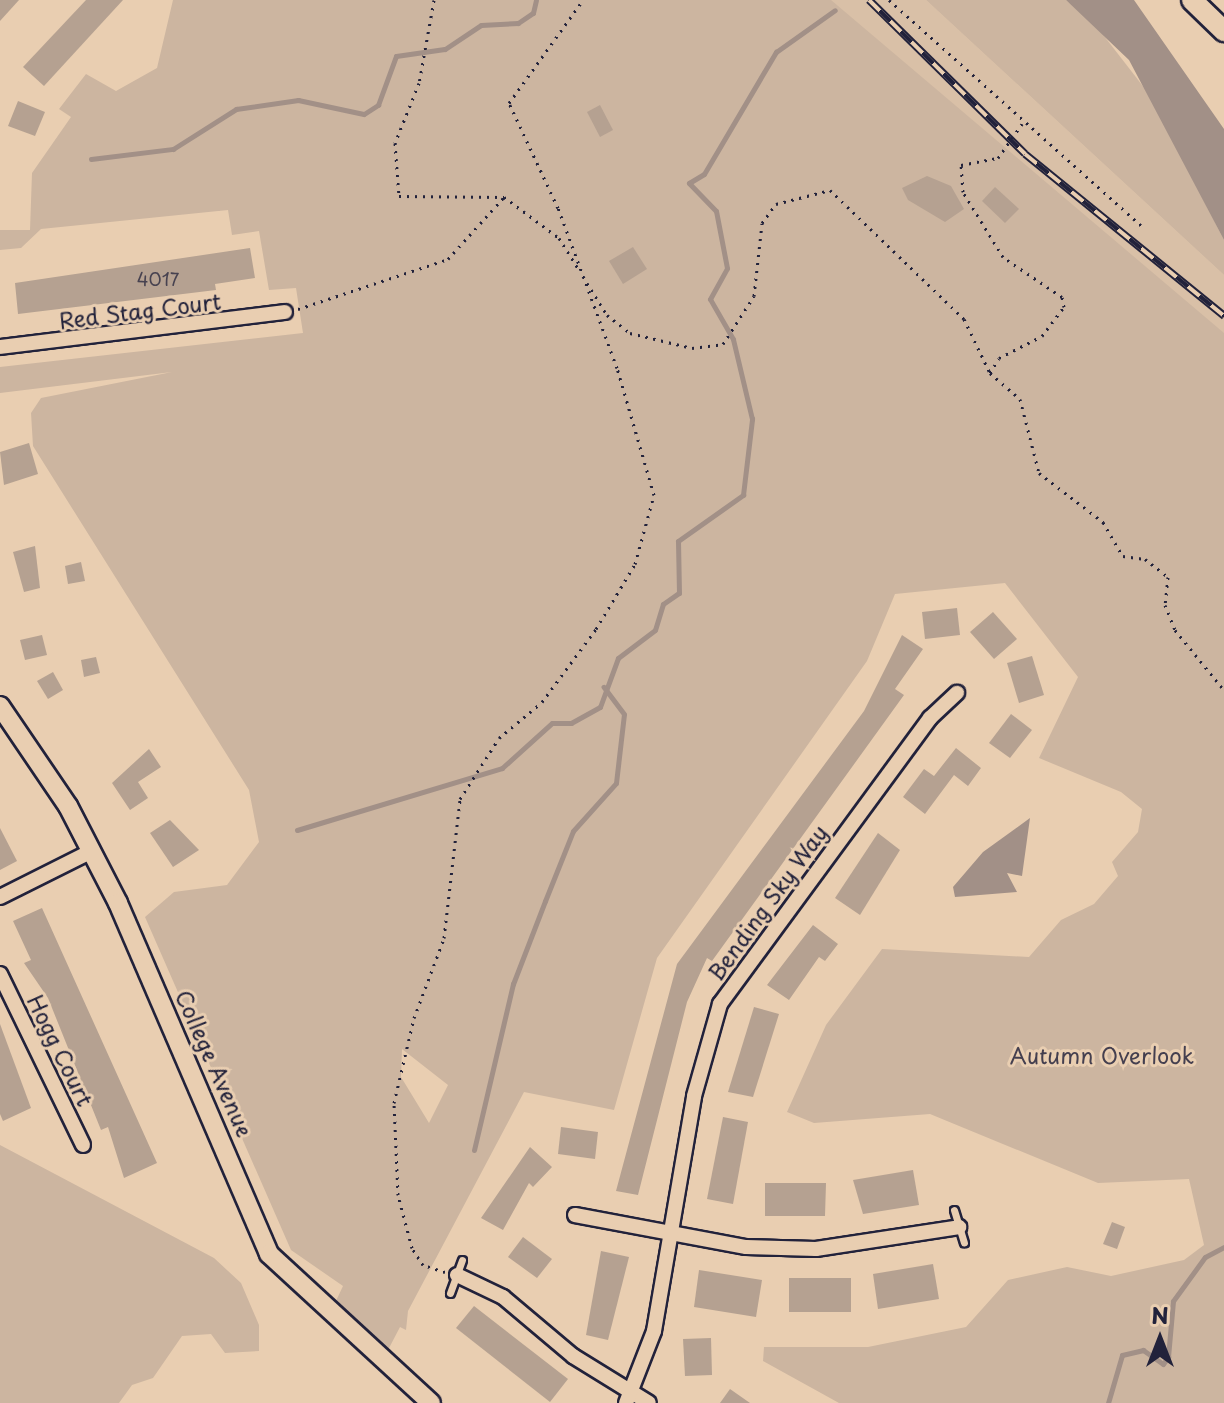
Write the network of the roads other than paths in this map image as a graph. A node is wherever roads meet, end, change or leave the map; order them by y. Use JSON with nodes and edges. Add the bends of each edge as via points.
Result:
{"nodes":[{"id":1,"x":1192,"y":0,"type":"edge"},
{"id":2,"x":1224,"y":31,"type":"edge"},
{"id":3,"x":285,"y":312,"type":"road end"},
{"id":4,"x":0,"y":347,"type":"edge"},
{"id":5,"x":957,"y":693,"type":"dead end"},
{"id":6,"x":0,"y":706,"type":"edge"},
{"id":7,"x":92,"y":851,"type":"junction"},
{"id":8,"x":0,"y":897,"type":"edge"},
{"id":9,"x":0,"y":974,"type":"edge"},
{"id":10,"x":74,"y":1138,"type":"dead end"},
{"id":11,"x":954,"y":1210,"type":"dead end"},
{"id":12,"x":575,"y":1215,"type":"dead end"},
{"id":13,"x":959,"y":1227,"type":"junction"},
{"id":14,"x":670,"y":1235,"type":"junction"},
{"id":15,"x":964,"y":1243,"type":"dead end"},
{"id":16,"x":462,"y":1260,"type":"dead end"},
{"id":17,"x":457,"y":1275,"type":"junction"},
{"id":18,"x":450,"y":1293,"type":"dead end"},
{"id":19,"x":630,"y":1398,"type":"edge"},
{"id":20,"x":431,"y":1403,"type":"edge"},
{"id":21,"x":649,"y":1403,"type":"edge"}],
"edges":[{"from":1,"to":2,"type":"main road"},
{"from":3,"to":4,"type":"street","name":"Red Stag Court"},
{"from":5,"to":14,"type":"street","name":"Bending Sky Way","via":[[911,744],[720,1004],[702,1055]]},
{"from":6,"to":7,"type":"street","name":"College Avenue"},
{"from":7,"to":8,"type":"street"},
{"from":7,"to":20,"type":"street","name":"College Avenue","via":[[209,1103],[269,1254]]},
{"from":9,"to":10,"type":"street","name":"Hogg Court"},
{"from":11,"to":13,"type":"lane"},
{"from":12,"to":14,"type":"street"},
{"from":13,"to":14,"type":"street","via":[[816,1249]]},
{"from":13,"to":15,"type":"lane"},
{"from":14,"to":19,"type":"street","name":"Bending Sky Way","via":[[654,1331]]},
{"from":16,"to":17,"type":"lane"},
{"from":17,"to":18,"type":"lane"},
{"from":17,"to":19,"type":"street","via":[[503,1297]]},
{"from":19,"to":21,"type":"street"}]}
